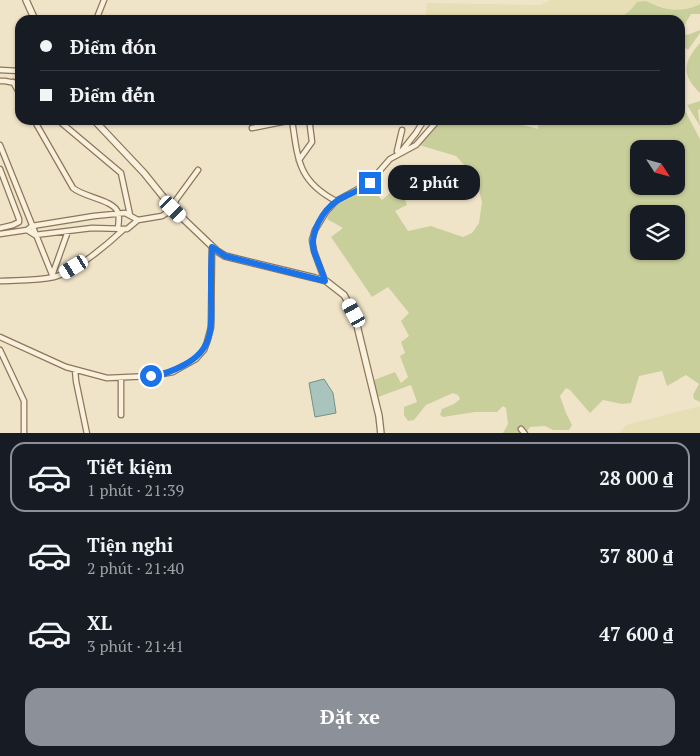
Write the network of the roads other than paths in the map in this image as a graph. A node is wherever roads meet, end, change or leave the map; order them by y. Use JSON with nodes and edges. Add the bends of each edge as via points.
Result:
{"nodes":[{"id":1,"x":26,"y":0,"type":"edge"},
{"id":2,"x":104,"y":0,"type":"edge"},
{"id":3,"x":33,"y":15,"type":"edge"},
{"id":4,"x":98,"y":15,"type":"edge"},
{"id":5,"x":0,"y":70,"type":"edge"},
{"id":6,"x":15,"y":71,"type":"edge"},
{"id":7,"x":0,"y":81,"type":"edge"},
{"id":8,"x":13,"y":82,"type":"joint"},
{"id":9,"x":15,"y":85,"type":"edge"},
{"id":10,"x":37,"y":125,"type":"edge"},
{"id":11,"x":64,"y":125,"type":"edge"},
{"id":12,"x":99,"y":125,"type":"edge"},
{"id":13,"x":275,"y":125,"type":"edge"},
{"id":14,"x":293,"y":125,"type":"edge"},
{"id":15,"x":421,"y":125,"type":"edge"},
{"id":16,"x":434,"y":125,"type":"edge"},
{"id":17,"x":310,"y":126,"type":"dead end"},
{"id":18,"x":252,"y":128,"type":"dead end"},
{"id":19,"x":402,"y":130,"type":"dead end"},
{"id":20,"x":0,"y":146,"type":"edge"},
{"id":21,"x":396,"y":155,"type":"junction"},
{"id":22,"x":299,"y":160,"type":"junction"},
{"id":23,"x":0,"y":169,"type":"edge"},
{"id":24,"x":198,"y":170,"type":"dead end"},
{"id":25,"x":336,"y":201,"type":"junction"},
{"id":26,"x":173,"y":209,"type":"junction"},
{"id":27,"x":118,"y":213,"type":"junction"},
{"id":28,"x":130,"y":215,"type":"junction"},
{"id":29,"x":138,"y":220,"type":"junction"},
{"id":30,"x":32,"y":226,"type":"junction"},
{"id":31,"x":0,"y":228,"type":"edge"},
{"id":32,"x":121,"y":229,"type":"junction"},
{"id":33,"x":27,"y":230,"type":"junction"},
{"id":34,"x":68,"y":231,"type":"junction"},
{"id":35,"x":0,"y":234,"type":"edge"},
{"id":36,"x":36,"y":235,"type":"junction"},
{"id":37,"x":212,"y":247,"type":"junction"},
{"id":38,"x":53,"y":275,"type":"junction"},
{"id":39,"x":0,"y":281,"type":"edge"},
{"id":40,"x":325,"y":281,"type":"junction"},
{"id":41,"x":0,"y":337,"type":"edge"},
{"id":42,"x":0,"y":350,"type":"edge"},
{"id":43,"x":75,"y":370,"type":"junction"},
{"id":44,"x":121,"y":378,"type":"junction"},
{"id":45,"x":121,"y":415,"type":"dead end"},
{"id":46,"x":24,"y":433,"type":"edge"},
{"id":47,"x":88,"y":433,"type":"edge"},
{"id":48,"x":381,"y":433,"type":"edge"}],
"edges":[{"from":1,"to":3,"type":"street"},
{"from":2,"to":4,"type":"street"},
{"from":5,"to":6,"type":"street"},
{"from":7,"to":8,"type":"street"},
{"from":8,"to":9,"type":"street"},
{"from":10,"to":27,"type":"street","via":[[73,188],[112,206]]},
{"from":11,"to":28,"type":"street","via":[[121,173]]},
{"from":12,"to":26,"type":"street"},
{"from":13,"to":18,"type":"street"},
{"from":14,"to":22,"type":"street"},
{"from":15,"to":21,"type":"street"},
{"from":16,"to":21,"type":"street","via":[[416,145]]},
{"from":17,"to":22,"type":"street","via":[[312,142]]},
{"from":19,"to":21,"type":"street"},
{"from":20,"to":30,"type":"street"},
{"from":21,"to":25,"type":"street","via":[[370,183]]},
{"from":22,"to":25,"type":"street","via":[[310,183]]},
{"from":23,"to":31,"type":"street","via":[[19,219],[13,226]]},
{"from":24,"to":26,"type":"street"},
{"from":25,"to":40,"type":"street","via":[[313,236],[314,252]]},
{"from":26,"to":29,"type":"street","via":[[162,216]]},
{"from":26,"to":37,"type":"street"},
{"from":27,"to":28,"type":"street"},
{"from":27,"to":30,"type":"street"},
{"from":27,"to":32,"type":"street"},
{"from":28,"to":29,"type":"street"},
{"from":29,"to":32,"type":"street","via":[[127,229]]},
{"from":30,"to":33,"type":"street"},
{"from":30,"to":36,"type":"street"},
{"from":32,"to":34,"type":"street"},
{"from":32,"to":38,"type":"street","via":[[99,251],[63,274]]},
{"from":33,"to":35,"type":"street"},
{"from":33,"to":36,"type":"street"},
{"from":34,"to":36,"type":"street"},
{"from":34,"to":38,"type":"street"},
{"from":36,"to":38,"type":"street"},
{"from":37,"to":40,"type":"street","via":[[225,256]]},
{"from":37,"to":44,"type":"street","via":[[211,327],[204,350],[196,359],[173,372]]},
{"from":38,"to":39,"type":"street"},
{"from":40,"to":48,"type":"street","via":[[344,295],[354,313]]},
{"from":41,"to":43,"type":"street"},
{"from":42,"to":46,"type":"street","via":[[24,401]]},
{"from":43,"to":44,"type":"street"},
{"from":43,"to":47,"type":"street"},
{"from":44,"to":45,"type":"street"}]}
